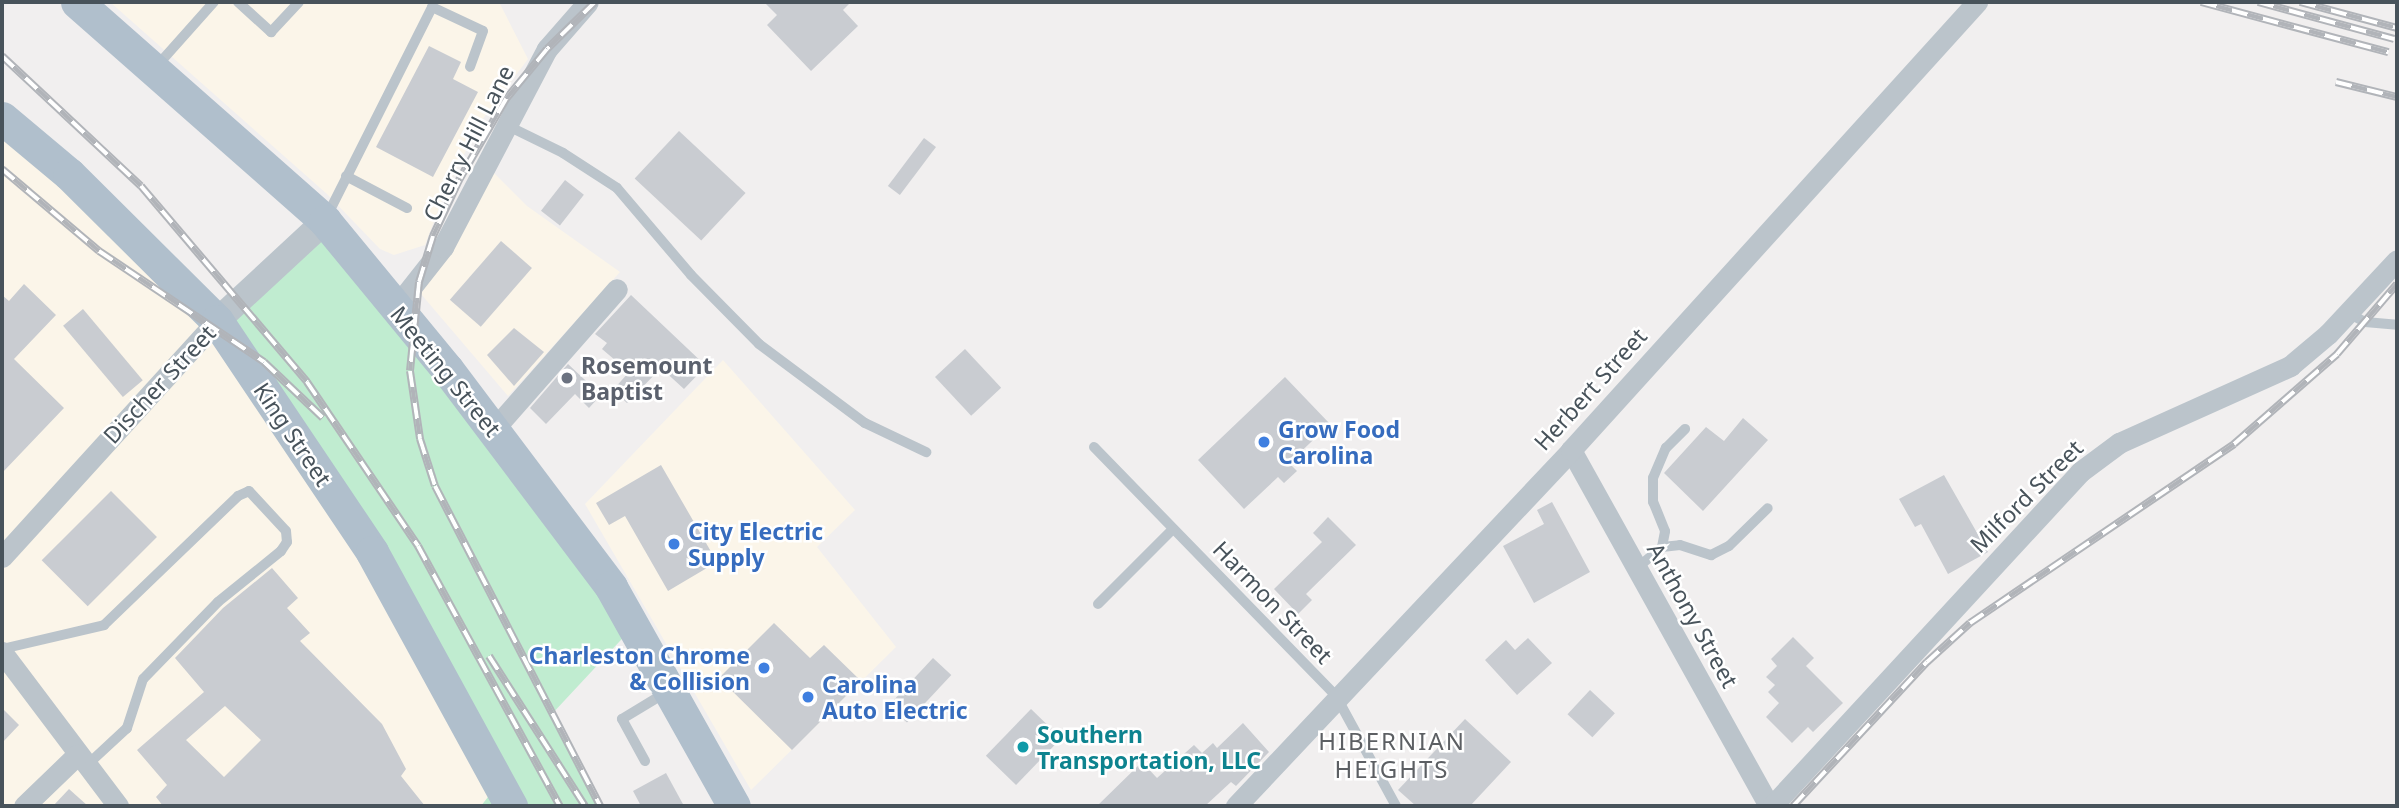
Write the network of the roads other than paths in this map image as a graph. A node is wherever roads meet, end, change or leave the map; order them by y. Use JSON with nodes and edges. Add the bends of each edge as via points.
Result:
{"nodes":[{"id":1,"x":77,"y":2,"type":"edge"},
{"id":2,"x":215,"y":2,"type":"edge"},
{"id":3,"x":238,"y":2,"type":"edge"},
{"id":4,"x":299,"y":2,"type":"edge"},
{"id":5,"x":587,"y":2,"type":"edge"},
{"id":6,"x":1977,"y":2,"type":"edge"},
{"id":7,"x":470,"y":67,"type":"dead end"},
{"id":8,"x":155,"y":69,"type":"junction"},
{"id":9,"x":2,"y":118,"type":"edge"},
{"id":10,"x":508,"y":126,"type":"junction"},
{"id":11,"x":346,"y":176,"type":"junction"},
{"id":12,"x":407,"y":208,"type":"dead end"},
{"id":13,"x":325,"y":221,"type":"junction"},
{"id":14,"x":2397,"y":260,"type":"edge"},
{"id":15,"x":617,"y":289,"type":"dead end"},
{"id":16,"x":395,"y":308,"type":"junction"},
{"id":17,"x":2348,"y":313,"type":"junction"},
{"id":18,"x":217,"y":321,"type":"junction"},
{"id":19,"x":2397,"y":325,"type":"edge"},
{"id":20,"x":494,"y":429,"type":"junction"},
{"id":21,"x":1685,"y":429,"type":"dead end"},
{"id":22,"x":1094,"y":447,"type":"dead end"},
{"id":23,"x":1571,"y":450,"type":"junction"},
{"id":24,"x":926,"y":452,"type":"dead end"},
{"id":25,"x":1768,"y":508,"type":"dead end"},
{"id":26,"x":1173,"y":529,"type":"junction"},
{"id":27,"x":1662,"y":547,"type":"junction"},
{"id":28,"x":2,"y":556,"type":"edge"},
{"id":29,"x":1637,"y":568,"type":"junction"},
{"id":30,"x":1097,"y":604,"type":"dead end"},
{"id":31,"x":2,"y":651,"type":"edge"},
{"id":32,"x":669,"y":691,"type":"junction"},
{"id":33,"x":1336,"y":696,"type":"junction"},
{"id":34,"x":82,"y":761,"type":"junction"},
{"id":35,"x":645,"y":761,"type":"dead end"},
{"id":36,"x":24,"y":806,"type":"edge"},
{"id":37,"x":118,"y":806,"type":"edge"},
{"id":38,"x":511,"y":806,"type":"edge"},
{"id":39,"x":734,"y":806,"type":"edge"},
{"id":40,"x":1236,"y":806,"type":"edge"},
{"id":41,"x":1396,"y":806,"type":"edge"},
{"id":42,"x":1770,"y":806,"type":"edge"}],
"edges":[{"from":1,"to":8,"type":"main road","name":"Meeting Street"},
{"from":2,"to":8,"type":"lane"},
{"from":3,"to":4,"type":"lane","via":[[271,32]]},
{"from":5,"to":10,"type":"street","name":"Cherry Hill Lane","via":[[547,50]]},
{"from":6,"to":23,"type":"street","name":"Herbert Street"},
{"from":7,"to":11,"type":"lane","via":[[483,30],[432,7]]},
{"from":8,"to":13,"type":"main road","name":"Meeting Street"},
{"from":9,"to":18,"type":"main road","name":"King Street","via":[[69,174]]},
{"from":10,"to":16,"type":"street","name":"Cherry Hill Lane","via":[[443,247]]},
{"from":10,"to":24,"type":"lane","via":[[564,153],[617,188],[758,344],[865,423]]},
{"from":11,"to":12,"type":"lane"},
{"from":11,"to":13,"type":"lane"},
{"from":13,"to":16,"type":"main road","name":"Meeting Street"},
{"from":13,"to":18,"type":"street","name":"Discher Street"},
{"from":14,"to":17,"type":"street","name":"Milford Street"},
{"from":15,"to":20,"type":"street"},
{"from":16,"to":20,"type":"main road","name":"Meeting Street"},
{"from":17,"to":19,"type":"lane","via":[[2365,322]]},
{"from":17,"to":42,"type":"street","name":"Milford Street","via":[[2290,366],[2119,443],[2080,472]]},
{"from":18,"to":28,"type":"street","name":"Discher Street"},
{"from":18,"to":38,"type":"main road","name":"King Street","via":[[372,552]]},
{"from":20,"to":32,"type":"main road","name":"Meeting Street","via":[[611,587]]},
{"from":21,"to":27,"type":"lane","via":[[1666,448],[1653,478],[1653,502],[1665,531]]},
{"from":22,"to":26,"type":"lane","name":"Harmon Street"},
{"from":23,"to":29,"type":"street","name":"Anthony Street"},
{"from":23,"to":33,"type":"street","name":"Herbert Street"},
{"from":25,"to":27,"type":"lane","via":[[1729,546],[1712,555],[1680,545]]},
{"from":26,"to":30,"type":"lane"},
{"from":26,"to":33,"type":"lane","name":"Harmon Street"},
{"from":27,"to":29,"type":"lane"},
{"from":29,"to":42,"type":"street","name":"Anthony Street"},
{"from":31,"to":34,"type":"street"},
{"from":31,"to":34,"type":"lane","via":[[103,625],[238,496],[249,491],[286,531],[287,542],[281,551],[218,602],[142,679],[127,728]]},
{"from":32,"to":35,"type":"lane","via":[[622,719]]},
{"from":32,"to":39,"type":"main road","name":"Meeting Street"},
{"from":33,"to":40,"type":"street","name":"Herbert Street"},
{"from":33,"to":41,"type":"lane","name":"Harmon Street"},
{"from":34,"to":36,"type":"street"},
{"from":34,"to":37,"type":"street"}]}
